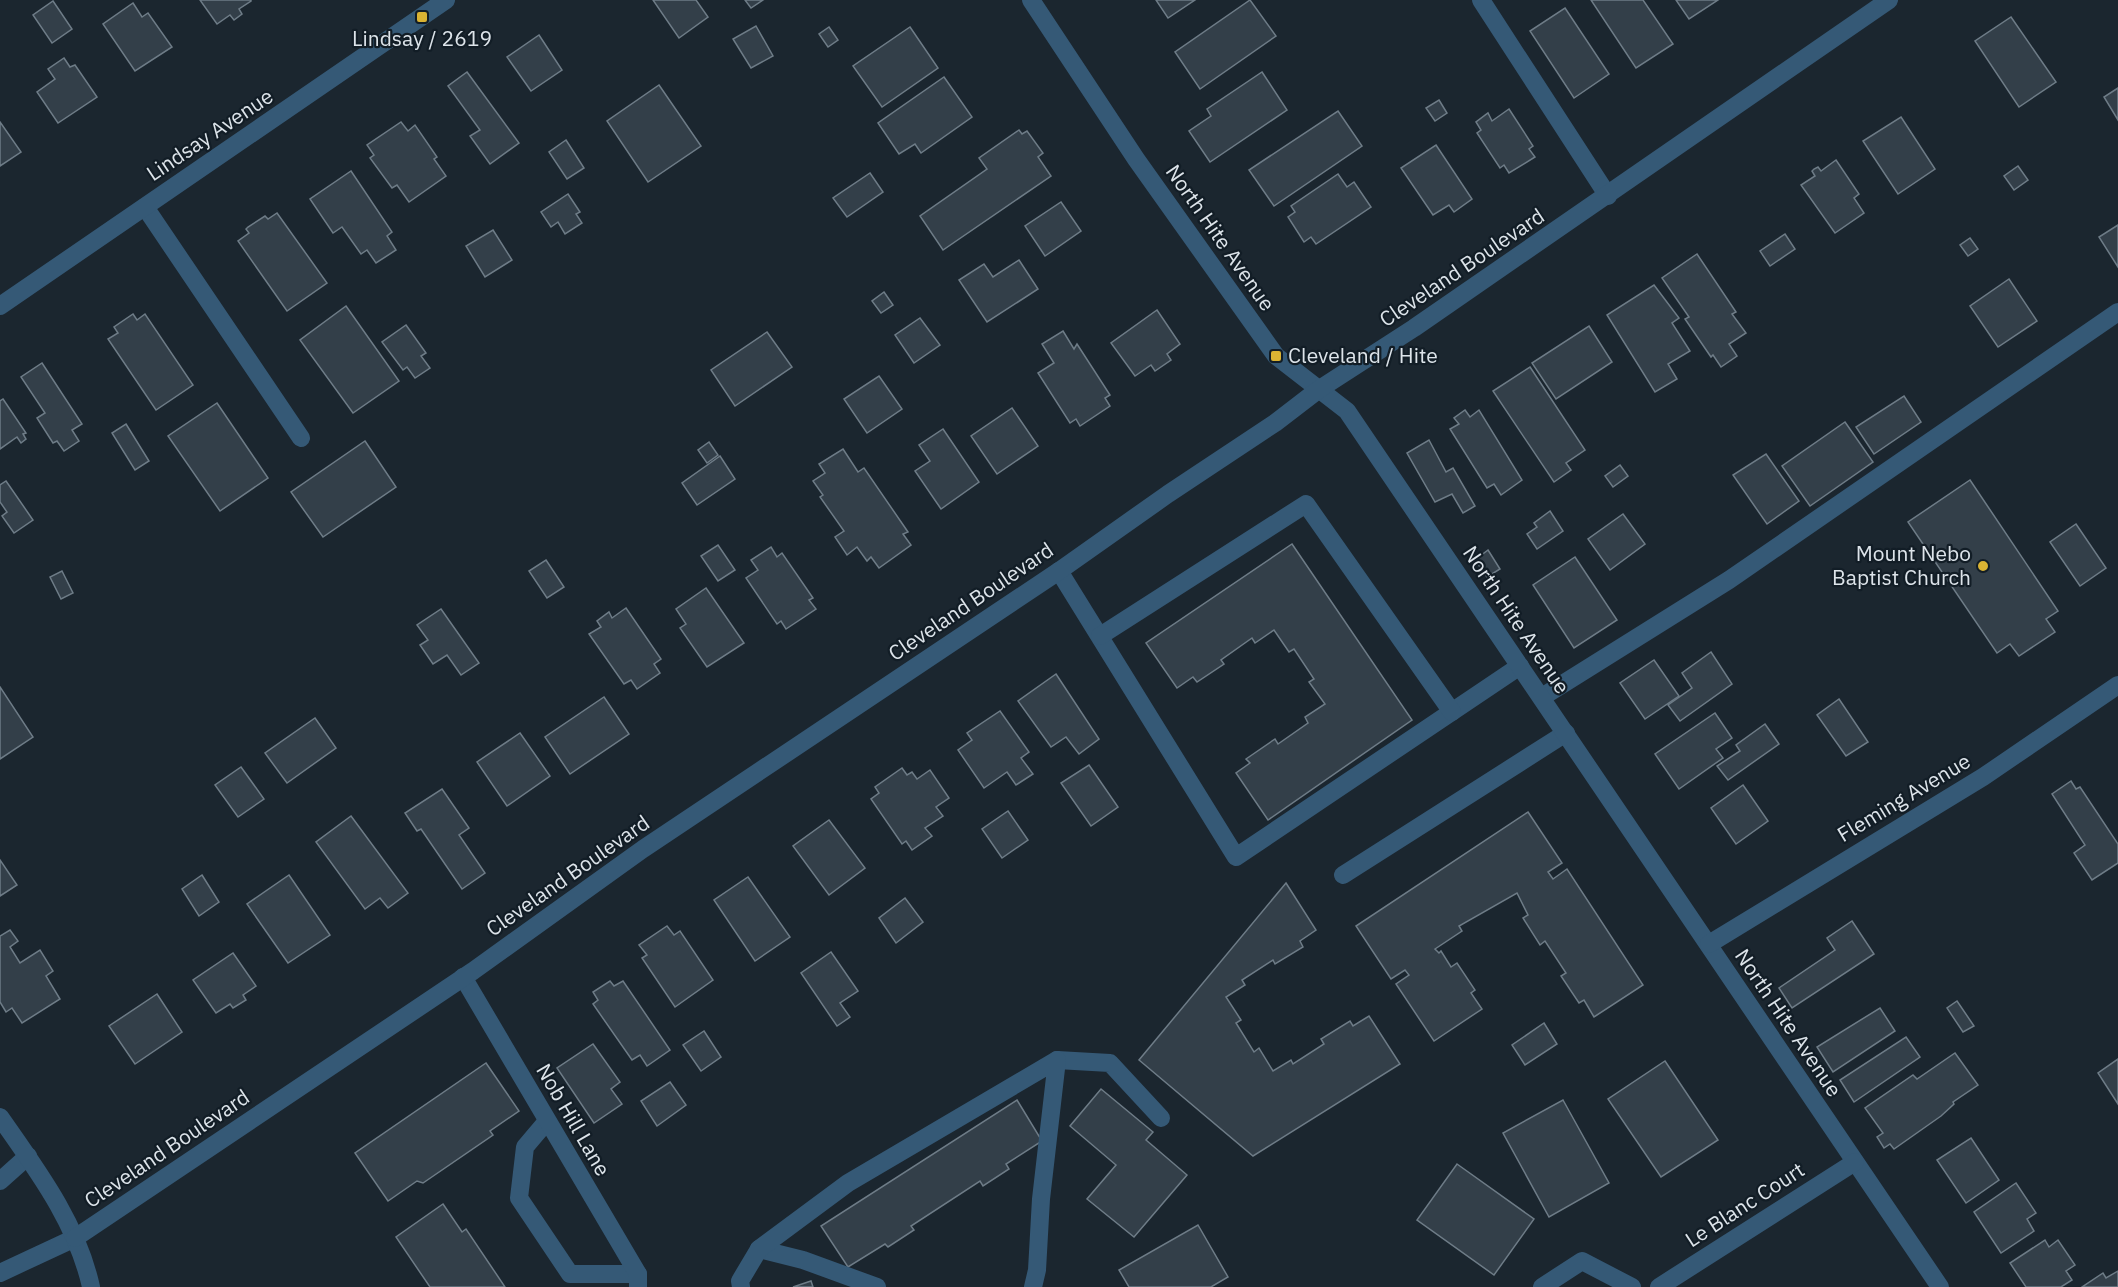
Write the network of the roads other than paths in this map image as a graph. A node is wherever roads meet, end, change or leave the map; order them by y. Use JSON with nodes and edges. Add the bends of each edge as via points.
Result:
{"nodes":[{"id":1,"x":446,"y":0,"type":"edge"},
{"id":2,"x":1031,"y":0,"type":"edge"},
{"id":3,"x":1481,"y":0,"type":"edge"},
{"id":4,"x":1890,"y":0,"type":"edge"},
{"id":5,"x":1608,"y":196,"type":"junction"},
{"id":6,"x":145,"y":207,"type":"junction"},
{"id":7,"x":0,"y":306,"type":"edge"},
{"id":8,"x":2118,"y":312,"type":"edge"},
{"id":9,"x":1318,"y":390,"type":"junction"},
{"id":10,"x":301,"y":438,"type":"dead end"},
{"id":11,"x":1059,"y":571,"type":"junction"},
{"id":12,"x":1100,"y":636,"type":"junction"},
{"id":13,"x":1520,"y":666,"type":"junction"},
{"id":14,"x":2118,"y":685,"type":"edge"},
{"id":15,"x":1542,"y":697,"type":"junction"},
{"id":16,"x":1452,"y":712,"type":"junction"},
{"id":17,"x":1566,"y":733,"type":"junction"},
{"id":18,"x":1343,"y":875,"type":"dead end"},
{"id":19,"x":1709,"y":944,"type":"junction"},
{"id":20,"x":463,"y":977,"type":"junction"},
{"id":21,"x":1057,"y":1060,"type":"junction"},
{"id":22,"x":0,"y":1118,"type":"edge"},
{"id":23,"x":1161,"y":1118,"type":"dead end"},
{"id":24,"x":547,"y":1120,"type":"junction"},
{"id":25,"x":28,"y":1156,"type":"junction"},
{"id":26,"x":1855,"y":1162,"type":"junction"},
{"id":27,"x":0,"y":1181,"type":"edge"},
{"id":28,"x":75,"y":1238,"type":"junction"},
{"id":29,"x":759,"y":1249,"type":"junction"},
{"id":30,"x":0,"y":1273,"type":"edge"},
{"id":31,"x":638,"y":1281,"type":"edge"},
{"id":32,"x":92,"y":1287,"type":"edge"},
{"id":33,"x":741,"y":1287,"type":"edge"},
{"id":34,"x":877,"y":1287,"type":"edge"},
{"id":35,"x":1033,"y":1287,"type":"edge"},
{"id":36,"x":1542,"y":1287,"type":"edge"},
{"id":37,"x":1632,"y":1287,"type":"edge"},
{"id":38,"x":1659,"y":1287,"type":"edge"},
{"id":39,"x":1940,"y":1287,"type":"edge"}],
"edges":[{"from":1,"to":6,"type":"street","name":"Lindsay Avenue"},
{"from":2,"to":9,"type":"street","name":"North Hite Avenue","via":[[1136,159],[1276,356]]},
{"from":3,"to":5,"type":"street"},
{"from":4,"to":5,"type":"street","name":"Cleveland Boulevard"},
{"from":5,"to":9,"type":"street","name":"Cleveland Boulevard"},
{"from":6,"to":7,"type":"street","name":"Lindsay Avenue"},
{"from":6,"to":10,"type":"street"},
{"from":8,"to":15,"type":"street","via":[[1729,580]]},
{"from":9,"to":11,"type":"street","name":"Cleveland Boulevard"},
{"from":9,"to":13,"type":"street","name":"North Hite Avenue","via":[[1347,411]]},
{"from":11,"to":12,"type":"street"},
{"from":11,"to":20,"type":"street","name":"Cleveland Boulevard","via":[[644,849]]},
{"from":12,"to":16,"type":"street","via":[[1306,504]]},
{"from":12,"to":16,"type":"street","via":[[1236,857]]},
{"from":13,"to":15,"type":"street","name":"North Hite Avenue"},
{"from":13,"to":16,"type":"street"},
{"from":14,"to":19,"type":"street","name":"Fleming Avenue","via":[[1983,777]]},
{"from":15,"to":17,"type":"street","name":"North Hite Avenue"},
{"from":17,"to":18,"type":"street"},
{"from":17,"to":19,"type":"street","name":"North Hite Avenue"},
{"from":19,"to":26,"type":"street","name":"North Hite Avenue"},
{"from":20,"to":24,"type":"street","name":"Nob Hill Lane"},
{"from":20,"to":28,"type":"street","name":"Cleveland Boulevard"},
{"from":21,"to":23,"type":"street","via":[[1110,1063]]},
{"from":21,"to":29,"type":"street","via":[[848,1184]]},
{"from":21,"to":35,"type":"street"},
{"from":22,"to":25,"type":"street"},
{"from":24,"to":31,"type":"street","name":"Nob Hill Lane"},
{"from":24,"to":31,"type":"street","via":[[525,1147],[519,1198],[570,1274]]},
{"from":25,"to":27,"type":"street"},
{"from":25,"to":28,"type":"street"},
{"from":26,"to":38,"type":"street","name":"Le Blanc Court"},
{"from":26,"to":39,"type":"street","name":"North Hite Avenue"},
{"from":28,"to":30,"type":"street","name":"Cleveland Boulevard"},
{"from":28,"to":32,"type":"street"},
{"from":29,"to":33,"type":"street","via":[[740,1281]]},
{"from":29,"to":34,"type":"street","via":[[803,1260]]},
{"from":36,"to":37,"type":"street","via":[[1582,1261]]}]}
